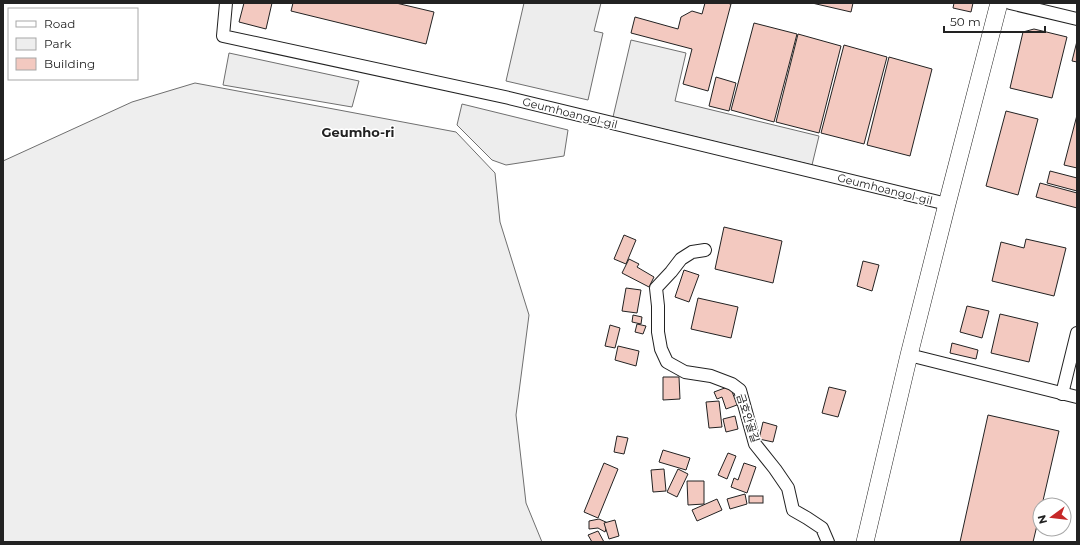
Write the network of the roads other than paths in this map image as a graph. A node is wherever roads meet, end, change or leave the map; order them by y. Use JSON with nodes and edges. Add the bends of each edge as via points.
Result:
{"nodes":[{"id":1,"x":226,"y":3,"type":"edge"},
{"id":2,"x":999,"y":3,"type":"edge"},
{"id":3,"x":1010,"y":3,"type":"edge"},
{"id":4,"x":1077,"y":19,"type":"edge"},
{"id":5,"x":947,"y":204,"type":"junction"},
{"id":6,"x":705,"y":250,"type":"dead end"},
{"id":7,"x":1077,"y":333,"type":"edge"},
{"id":8,"x":909,"y":355,"type":"junction"},
{"id":9,"x":1062,"y":394,"type":"junction"},
{"id":10,"x":1077,"y":397,"type":"edge"},
{"id":11,"x":828,"y":542,"type":"edge"},
{"id":12,"x":865,"y":542,"type":"edge"}],
"edges":[{"from":1,"to":5,"type":"street","name":"Geumhoangol-gil","via":[[223,36],[509,98]]},
{"from":2,"to":5,"type":"street","name":"Geumhoangol-gil"},
{"from":3,"to":4,"type":"street"},
{"from":5,"to":8,"type":"street","name":"Geumhoangol-gil"},
{"from":6,"to":11,"type":"street","name":"금호안골길","via":[[692,252],[681,259],[656,288],[661,350],[667,362],[685,372],[711,376],[740,390],[754,444],[788,488],[794,510],[822,528]]},
{"from":7,"to":9,"type":"street"},
{"from":8,"to":9,"type":"street"},
{"from":8,"to":12,"type":"street","name":"Geumhoangol-gil"},
{"from":9,"to":10,"type":"street"}]}
